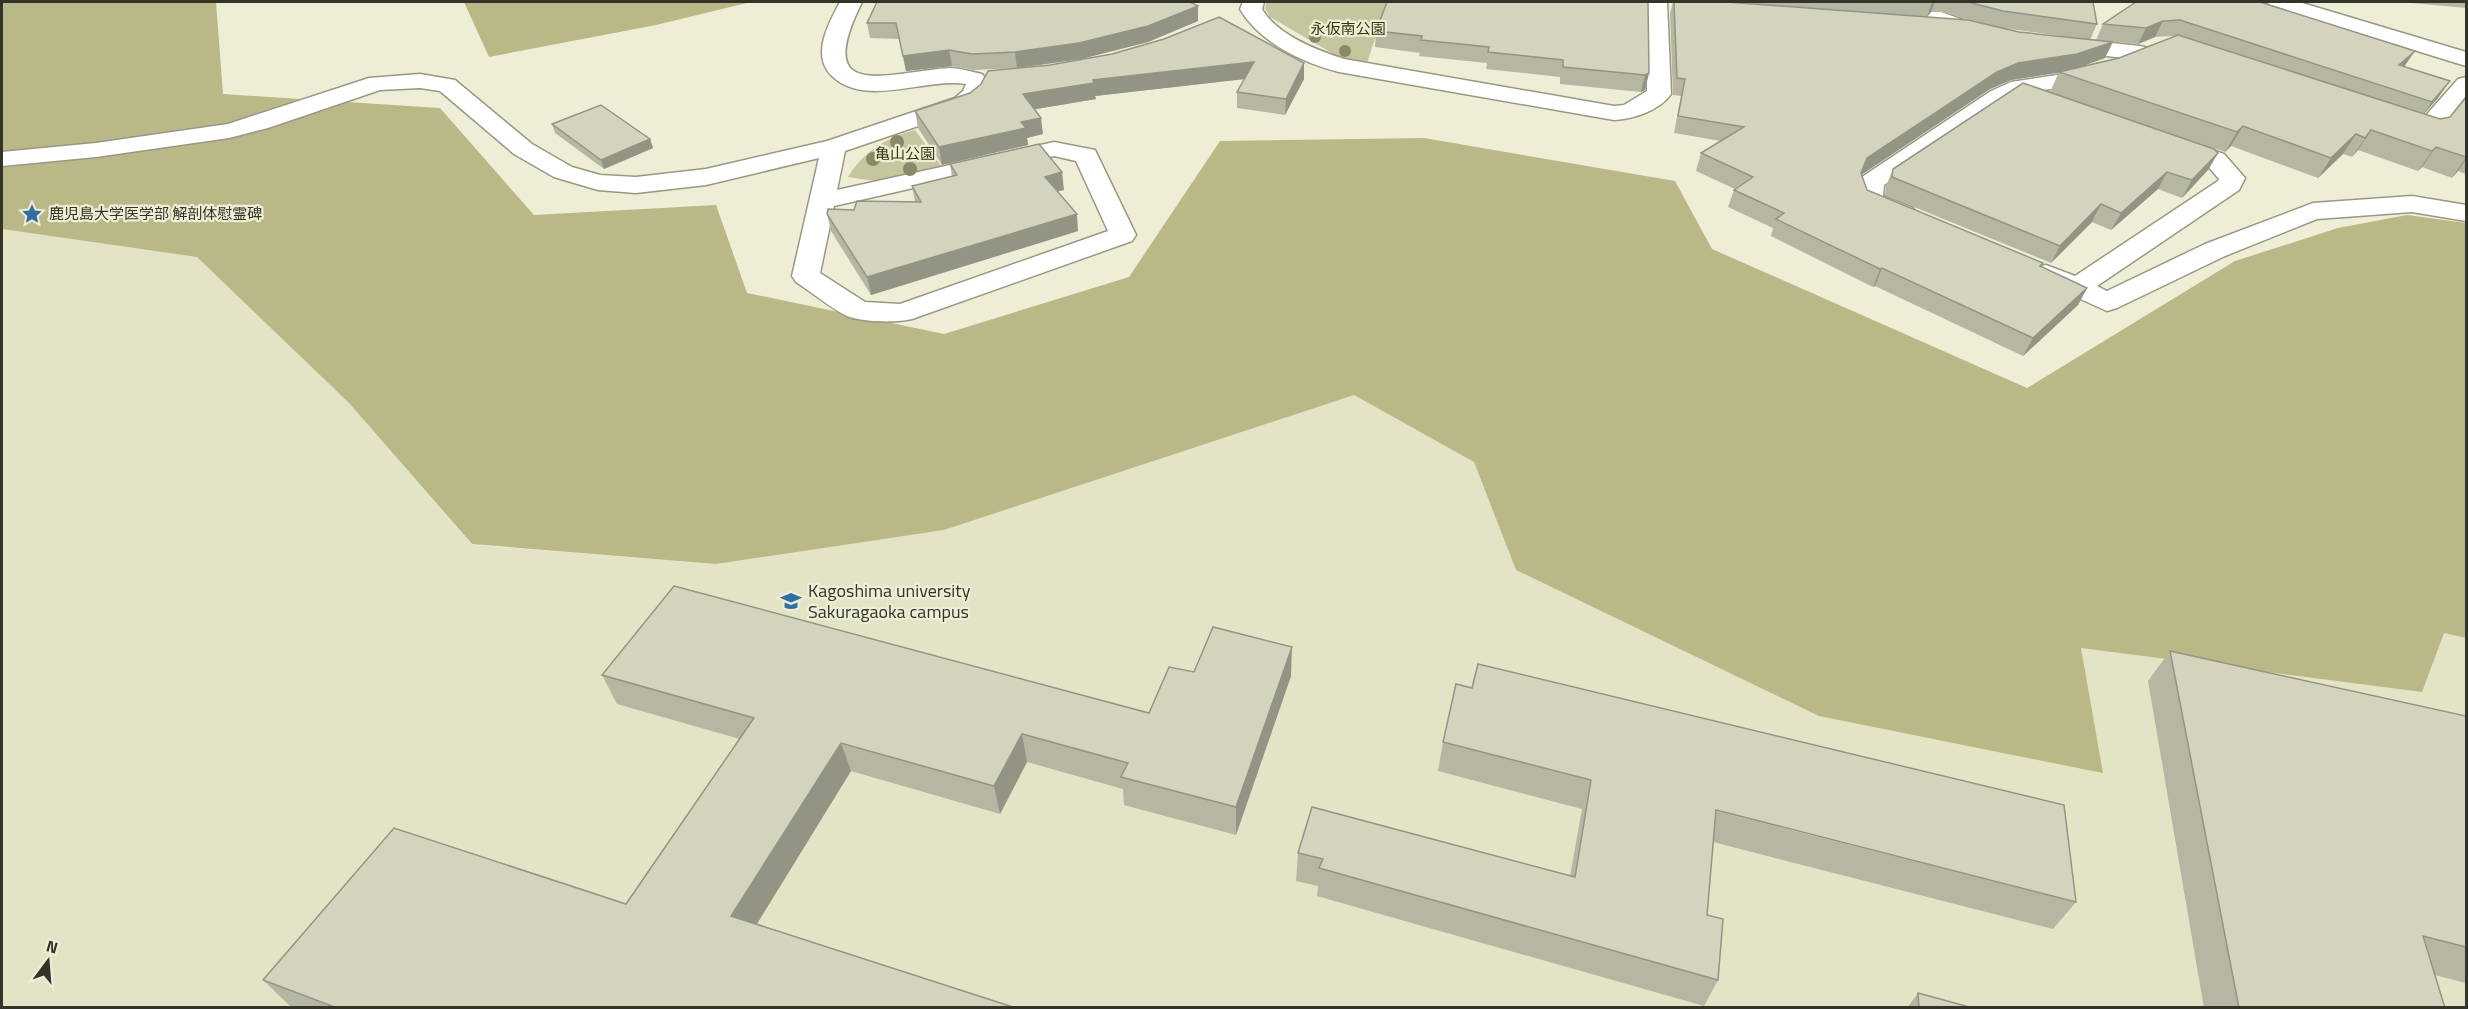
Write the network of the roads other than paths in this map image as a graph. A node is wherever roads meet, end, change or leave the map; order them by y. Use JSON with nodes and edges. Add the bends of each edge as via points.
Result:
{"nodes":[{"id":1,"x":858,"y":2,"type":"edge"},
{"id":2,"x":1633,"y":2,"type":"edge"},
{"id":3,"x":2278,"y":2,"type":"edge"},
{"id":4,"x":1658,"y":3,"type":"junction"},
{"id":5,"x":1681,"y":5,"type":"edge"},
{"id":6,"x":1245,"y":9,"type":"edge"},
{"id":7,"x":1893,"y":12,"type":"edge"},
{"id":8,"x":1991,"y":36,"type":"edge"},
{"id":9,"x":2048,"y":43,"type":"edge"},
{"id":10,"x":2466,"y":59,"type":"edge"},
{"id":11,"x":2466,"y":84,"type":"edge"},
{"id":12,"x":2015,"y":89,"type":"junction"},
{"id":13,"x":2059,"y":105,"type":"edge"},
{"id":14,"x":2370,"y":112,"type":"edge"},
{"id":15,"x":2148,"y":136,"type":"edge"},
{"id":16,"x":834,"y":147,"type":"junction"},
{"id":17,"x":2,"y":159,"type":"edge"},
{"id":18,"x":822,"y":201,"type":"junction"},
{"id":19,"x":2466,"y":213,"type":"edge"},
{"id":20,"x":1924,"y":222,"type":"edge"},
{"id":21,"x":2022,"y":263,"type":"edge"},
{"id":22,"x":2078,"y":287,"type":"junction"}],
"edges":[{"from":1,"to":16,"type":"street","via":[[833,48],[836,69],[842,76],[872,84],[952,75],[986,79],[963,103]]},
{"from":2,"to":4,"type":"street"},
{"from":3,"to":10,"type":"street"},
{"from":4,"to":5,"type":"street"},
{"from":4,"to":6,"type":"street","via":[[1659,94],[1629,112],[1614,113],[1339,65],[1318,58],[1263,25]]},
{"from":7,"to":8,"type":"street"},
{"from":9,"to":12,"type":"street","via":[[2152,49],[2074,79]]},
{"from":11,"to":14,"type":"street","via":[[2426,130]]},
{"from":12,"to":13,"type":"street"},
{"from":12,"to":20,"type":"street","via":[[1871,182],[1870,200]]},
{"from":15,"to":22,"type":"street","via":[[2215,159],[2232,178],[2230,185]]},
{"from":16,"to":17,"type":"street","via":[[706,177],[636,185],[598,182],[563,172],[524,149],[447,85],[399,80],[377,83],[229,131]]},
{"from":16,"to":18,"type":"street"},
{"from":18,"to":18,"type":"street","via":[[806,276],[858,310],[902,313],[1123,235],[1086,155],[1054,148]]},
{"from":19,"to":22,"type":"street","via":[[2412,204],[2313,211],[2215,250],[2108,302]]},
{"from":21,"to":22,"type":"street"}]}
